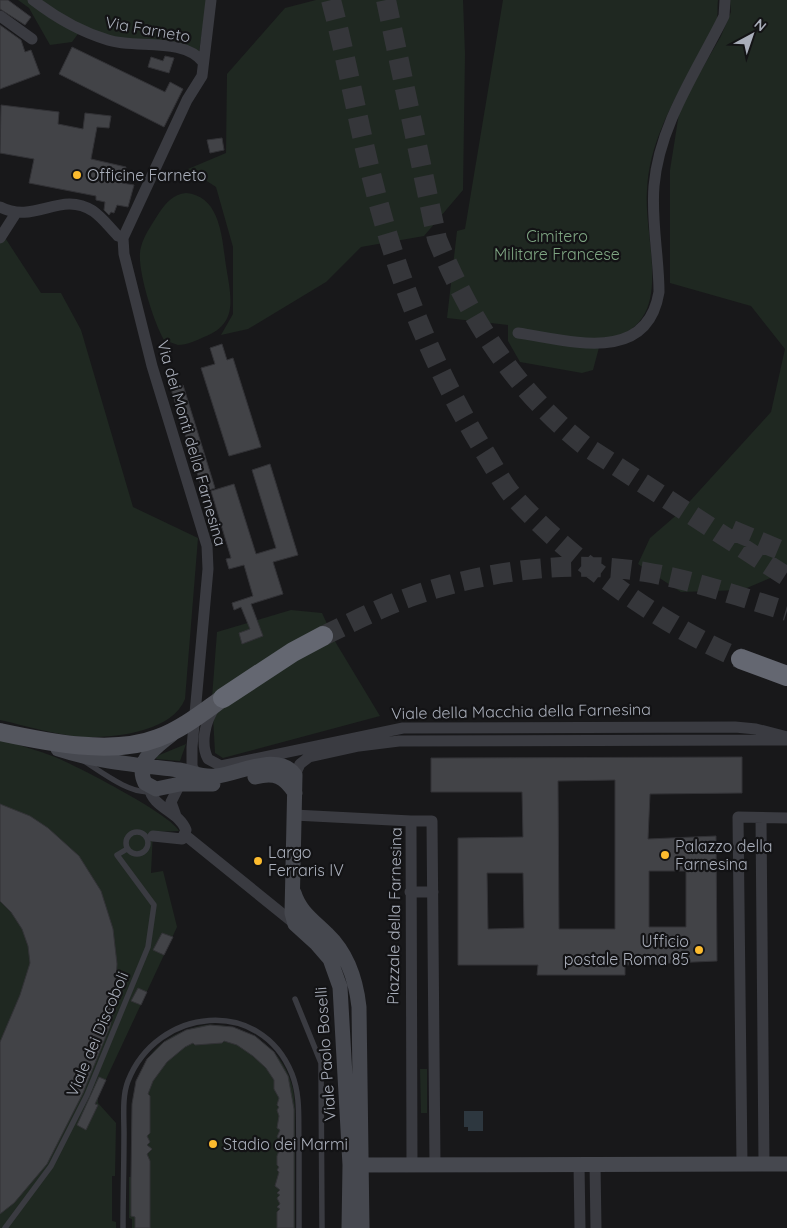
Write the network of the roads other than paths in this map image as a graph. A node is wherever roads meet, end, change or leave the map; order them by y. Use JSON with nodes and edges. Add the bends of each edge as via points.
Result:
{"nodes":[{"id":1,"x":33,"y":0,"type":"edge"},
{"id":2,"x":212,"y":0,"type":"edge"},
{"id":3,"x":725,"y":0,"type":"edge"},
{"id":4,"x":0,"y":16,"type":"edge"},
{"id":5,"x":32,"y":39,"type":"dead end"},
{"id":6,"x":203,"y":62,"type":"junction"},
{"id":7,"x":0,"y":207,"type":"edge"},
{"id":8,"x":16,"y":213,"type":"junction"},
{"id":9,"x":0,"y":238,"type":"edge"},
{"id":10,"x":123,"y":238,"type":"junction"},
{"id":11,"x":518,"y":332,"type":"dead end"},
{"id":12,"x":324,"y":636,"type":"tunnel mouth"},
{"id":13,"x":741,"y":660,"type":"tunnel mouth"},
{"id":14,"x":782,"y":676,"type":"edge"},
{"id":15,"x":223,"y":698,"type":"junction"},
{"id":16,"x":193,"y":720,"type":"junction"},
{"id":17,"x":413,"y":727,"type":"junction"},
{"id":18,"x":177,"y":730,"type":"junction"},
{"id":19,"x":0,"y":732,"type":"edge"},
{"id":20,"x":32,"y":738,"type":"junction"},
{"id":21,"x":787,"y":739,"type":"edge"},
{"id":22,"x":463,"y":742,"type":"junction"},
{"id":23,"x":69,"y":752,"type":"junction"},
{"id":24,"x":142,"y":766,"type":"junction"},
{"id":25,"x":197,"y":774,"type":"junction"},
{"id":26,"x":295,"y":775,"type":"junction"},
{"id":27,"x":180,"y":784,"type":"junction"},
{"id":28,"x":152,"y":789,"type":"junction"},
{"id":29,"x":295,"y":793,"type":"junction"},
{"id":30,"x":294,"y":815,"type":"junction"},
{"id":31,"x":762,"y":818,"type":"junction"},
{"id":32,"x":787,"y":818,"type":"edge"},
{"id":33,"x":180,"y":821,"type":"junction"},
{"id":34,"x":411,"y":821,"type":"junction"},
{"id":35,"x":185,"y":835,"type":"junction"},
{"id":36,"x":150,"y":838,"type":"junction"},
{"id":37,"x":127,"y":849,"type":"junction"},
{"id":38,"x":293,"y":892,"type":"junction"},
{"id":39,"x":410,"y":892,"type":"junction"},
{"id":40,"x":433,"y":892,"type":"junction"},
{"id":41,"x":295,"y":924,"type":"junction"},
{"id":42,"x":296,"y":999,"type":"dead end"},
{"id":43,"x":764,"y":1163,"type":"junction"},
{"id":44,"x":579,"y":1164,"type":"junction"},
{"id":45,"x":595,"y":1164,"type":"junction"},
{"id":46,"x":742,"y":1164,"type":"junction"},
{"id":47,"x":787,"y":1164,"type":"edge"},
{"id":48,"x":356,"y":1165,"type":"junction"},
{"id":49,"x":412,"y":1165,"type":"junction"},
{"id":50,"x":435,"y":1165,"type":"junction"},
{"id":51,"x":356,"y":1223,"type":"edge"},
{"id":52,"x":5,"y":1228,"type":"edge"},
{"id":53,"x":123,"y":1228,"type":"edge"},
{"id":54,"x":300,"y":1228,"type":"edge"},
{"id":55,"x":322,"y":1228,"type":"edge"},
{"id":56,"x":580,"y":1228,"type":"edge"},
{"id":57,"x":596,"y":1228,"type":"edge"}],
"edges":[{"from":1,"to":6,"type":"street","name":"Via Farneto","via":[[60,18],[106,40],[128,45],[177,47],[193,52]]},
{"from":2,"to":6,"type":"street"},
{"from":3,"to":11,"type":"street","via":[[720,24],[672,117],[659,154],[653,197],[659,292],[651,317],[631,336],[609,344]]},
{"from":4,"to":5,"type":"street"},
{"from":6,"to":10,"type":"street","via":[[202,76]]},
{"from":7,"to":8,"type":"street"},
{"from":8,"to":9,"type":"street"},
{"from":8,"to":10,"type":"street","via":[[26,214],[62,204],[81,206],[97,214]]},
{"from":10,"to":16,"type":"street","name":"Via dei Monti della Farnesina","via":[[124,254],[152,366],[207,546]]},
{"from":12,"to":15,"type":"highway"},
{"from":13,"to":14,"type":"highway"},
{"from":15,"to":16,"type":"main road"},
{"from":15,"to":17,"type":"street","name":"Viale della Macchia della Farnesina","via":[[210,715],[205,732],[206,754],[212,764],[218,766],[383,730]]},
{"from":16,"to":18,"type":"main road"},
{"from":16,"to":25,"type":"street","name":"Via dei Monti della Farnesina","via":[[192,765]]},
{"from":17,"to":21,"type":"street","name":"Viale della Macchia della Farnesina","via":[[735,727],[762,730]]},
{"from":17,"to":22,"type":"street"},
{"from":18,"to":20,"type":"main road","via":[[149,742],[125,746]]},
{"from":18,"to":24,"type":"street","via":[[149,754]]},
{"from":19,"to":20,"type":"main road"},
{"from":20,"to":23,"type":"street"},
{"from":21,"to":22,"type":"street","name":"Viale della Macchia della Farnesina"},
{"from":22,"to":26,"type":"street","name":"Viale della Macchia della Farnesina","via":[[399,741],[359,746],[305,759]]},
{"from":23,"to":24,"type":"street"},
{"from":23,"to":28,"type":"lane","via":[[133,790]]},
{"from":24,"to":25,"type":"street"},
{"from":24,"to":28,"type":"street","via":[[144,780]]},
{"from":25,"to":26,"type":"street","via":[[224,775],[275,763]]},
{"from":26,"to":29,"type":"street"},
{"from":27,"to":28,"type":"street"},
{"from":27,"to":29,"type":"street","via":[[222,784],[274,774],[285,780]]},
{"from":27,"to":33,"type":"street","via":[[171,804]]},
{"from":28,"to":33,"type":"street","via":[[161,806]]},
{"from":29,"to":30,"type":"street"},
{"from":30,"to":34,"type":"street"},
{"from":30,"to":38,"type":"street"},
{"from":31,"to":32,"type":"street"},
{"from":31,"to":43,"type":"street"},
{"from":31,"to":46,"type":"street","via":[[738,816]]},
{"from":33,"to":35,"type":"street"},
{"from":34,"to":39,"type":"street","name":"Piazzale della Farnesina"},
{"from":34,"to":40,"type":"street","name":"Piazzale della Farnesina","via":[[432,821]]},
{"from":35,"to":36,"type":"street","via":[[180,839]]},
{"from":35,"to":41,"type":"street","name":"Viale Paolo Boselli"},
{"from":36,"to":37,"type":"lane","via":[[143,852],[136,854]]},
{"from":36,"to":37,"type":"lane","via":[[139,832],[132,833],[126,838]]},
{"from":37,"to":52,"type":"lane","name":"Viale dei Discoboli","via":[[117,856],[154,905],[148,947],[87,1095],[51,1166]]},
{"from":38,"to":41,"type":"street","via":[[291,909]]},
{"from":38,"to":48,"type":"street","name":"Viale Paolo Boselli","via":[[300,908],[340,949],[356,986],[359,1007]]},
{"from":39,"to":40,"type":"street"},
{"from":39,"to":49,"type":"street","name":"Piazzale della Farnesina"},
{"from":40,"to":50,"type":"street","name":"Piazzale della Farnesina"},
{"from":41,"to":48,"type":"street","name":"Viale Paolo Boselli","via":[[324,952],[338,979]]},
{"from":42,"to":55,"type":"lane","via":[[321,1063]]},
{"from":43,"to":46,"type":"street"},
{"from":43,"to":47,"type":"street"},
{"from":44,"to":45,"type":"street"},
{"from":44,"to":50,"type":"street"},
{"from":44,"to":56,"type":"street"},
{"from":45,"to":46,"type":"street"},
{"from":45,"to":57,"type":"street"},
{"from":48,"to":49,"type":"street"},
{"from":48,"to":51,"type":"street","name":"Viale Paolo Boselli"},
{"from":49,"to":50,"type":"street"},
{"from":53,"to":54,"type":"lane","via":[[124,1115],[128,1080],[144,1054],[160,1039],[178,1027],[206,1019],[234,1023],[260,1035],[288,1065],[299,1100]]}]}
